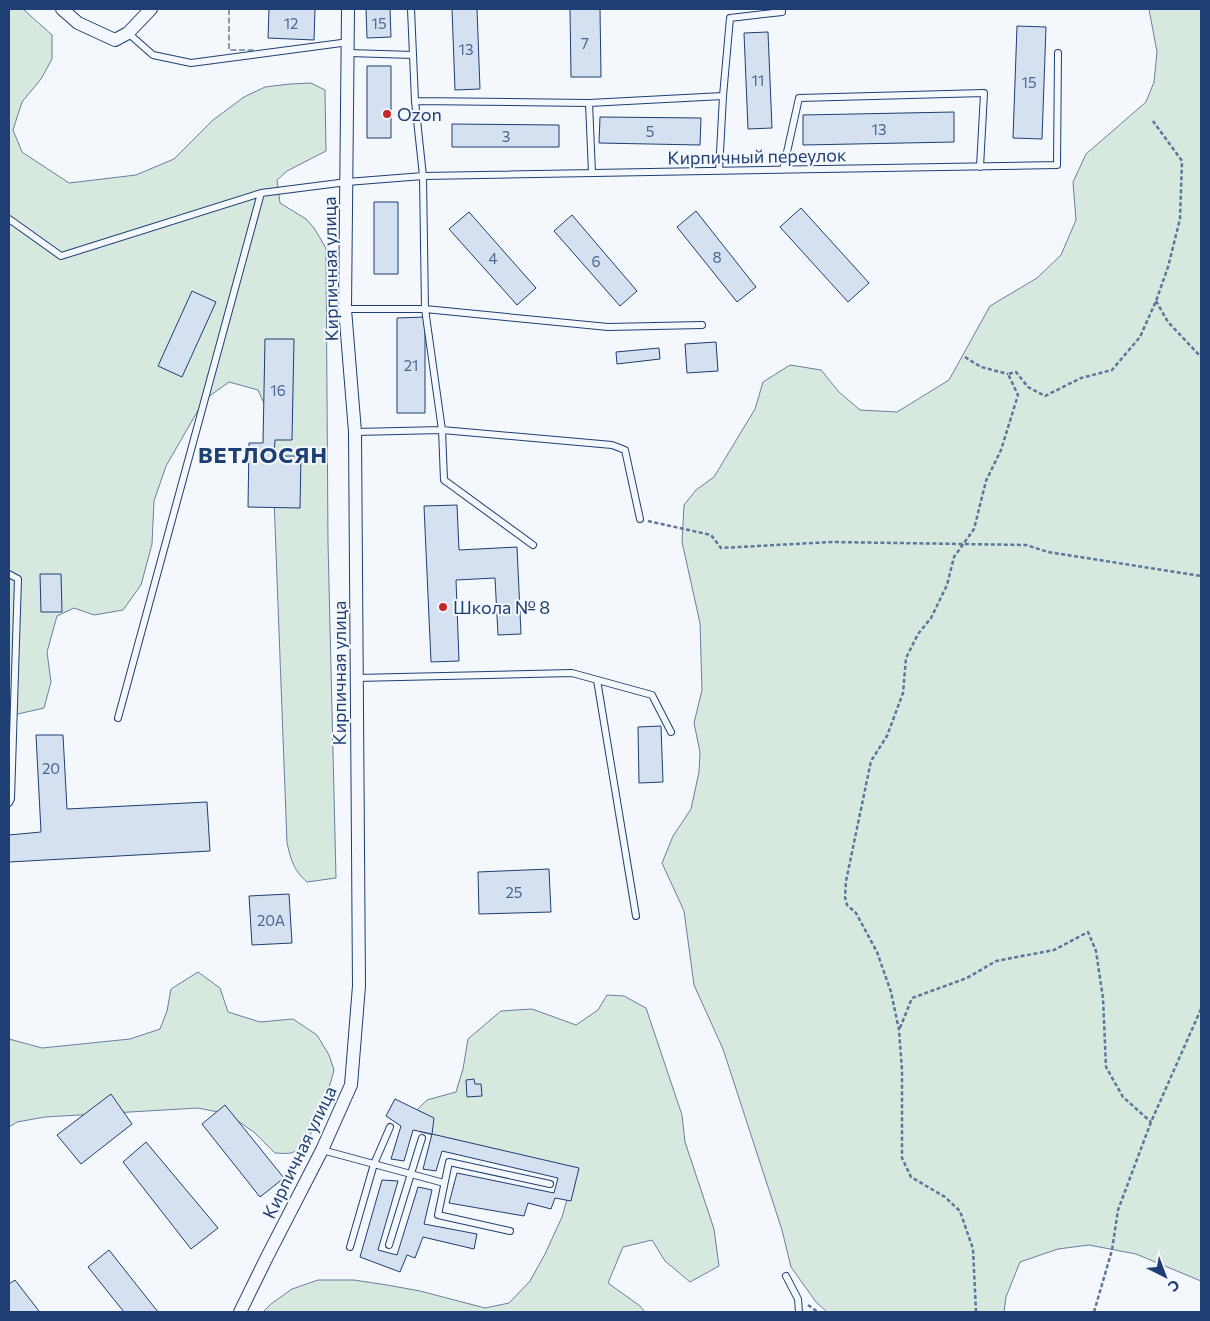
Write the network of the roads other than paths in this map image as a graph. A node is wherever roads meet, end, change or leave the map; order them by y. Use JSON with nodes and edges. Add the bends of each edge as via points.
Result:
{"nodes":[{"id":1,"x":62,"y":9,"type":"edge"},
{"id":2,"x":151,"y":9,"type":"edge"},
{"id":3,"x":348,"y":9,"type":"edge"},
{"id":4,"x":411,"y":9,"type":"edge"},
{"id":5,"x":782,"y":9,"type":"edge"},
{"id":6,"x":128,"y":33,"type":"junction"},
{"id":7,"x":349,"y":48,"type":"junction"},
{"id":8,"x":1058,"y":54,"type":"dead end"},
{"id":9,"x":413,"y":55,"type":"junction"},
{"id":10,"x":723,"y":96,"type":"junction"},
{"id":11,"x":415,"y":101,"type":"junction"},
{"id":12,"x":589,"y":102,"type":"junction"},
{"id":13,"x":980,"y":167,"type":"junction"},
{"id":14,"x":783,"y":170,"type":"junction"},
{"id":15,"x":719,"y":171,"type":"junction"},
{"id":16,"x":592,"y":173,"type":"junction"},
{"id":17,"x":423,"y":176,"type":"junction"},
{"id":18,"x":347,"y":182,"type":"junction"},
{"id":19,"x":261,"y":193,"type":"junction"},
{"id":20,"x":9,"y":218,"type":"edge"},
{"id":21,"x":346,"y":309,"type":"junction"},
{"id":22,"x":425,"y":309,"type":"junction"},
{"id":23,"x":702,"y":325,"type":"dead end"},
{"id":24,"x":442,"y":430,"type":"junction"},
{"id":25,"x":355,"y":432,"type":"junction"},
{"id":26,"x":640,"y":520,"type":"road end"},
{"id":27,"x":533,"y":545,"type":"dead end"},
{"id":28,"x":9,"y":574,"type":"edge"},
{"id":29,"x":356,"y":678,"type":"junction"},
{"id":30,"x":597,"y":680,"type":"junction"},
{"id":31,"x":118,"y":718,"type":"dead end"},
{"id":32,"x":671,"y":732,"type":"dead end"},
{"id":33,"x":9,"y":803,"type":"edge"},
{"id":34,"x":636,"y":916,"type":"dead end"},
{"id":35,"x":390,"y":1127,"type":"dead end"},
{"id":36,"x":422,"y":1138,"type":"dead end"},
{"id":37,"x":322,"y":1150,"type":"junction"},
{"id":38,"x":374,"y":1164,"type":"junction"},
{"id":39,"x":411,"y":1174,"type":"junction"},
{"id":40,"x":444,"y":1183,"type":"junction"},
{"id":41,"x":550,"y":1184,"type":"dead end"},
{"id":42,"x":510,"y":1231,"type":"dead end"},
{"id":43,"x":390,"y":1245,"type":"dead end"},
{"id":44,"x":350,"y":1247,"type":"dead end"},
{"id":45,"x":786,"y":1276,"type":"dead end"},
{"id":46,"x":240,"y":1312,"type":"edge"},
{"id":47,"x":799,"y":1312,"type":"edge"}],
"edges":[{"from":1,"to":6,"type":"street","via":[[78,23],[114,40]]},
{"from":2,"to":6,"type":"street"},
{"from":3,"to":7,"type":"street","name":"Кирпичная улица"},
{"from":4,"to":9,"type":"lane"},
{"from":5,"to":10,"type":"lane","via":[[782,12],[730,18]]},
{"from":6,"to":7,"type":"lane","via":[[153,55],[191,63]]},
{"from":7,"to":9,"type":"lane"},
{"from":7,"to":18,"type":"street","name":"Кирпичная улица"},
{"from":8,"to":13,"type":"lane","name":"Кирпичный переулок","via":[[1056,165]]},
{"from":9,"to":11,"type":"lane"},
{"from":10,"to":12,"type":"lane"},
{"from":10,"to":15,"type":"lane"},
{"from":11,"to":12,"type":"lane"},
{"from":11,"to":17,"type":"lane"},
{"from":12,"to":16,"type":"lane"},
{"from":13,"to":14,"type":"lane","name":"Кирпичный переулок"},
{"from":13,"to":14,"type":"lane","via":[[984,93],[799,98]]},
{"from":14,"to":15,"type":"lane","name":"Кирпичный переулок"},
{"from":15,"to":16,"type":"lane","name":"Кирпичный переулок"},
{"from":16,"to":17,"type":"lane","name":"Кирпичный переулок"},
{"from":17,"to":18,"type":"lane","name":"Кирпичный переулок"},
{"from":17,"to":22,"type":"lane"},
{"from":18,"to":19,"type":"lane","name":"Кирпичный переулок"},
{"from":18,"to":21,"type":"street","name":"Кирпичная улица"},
{"from":19,"to":20,"type":"lane","name":"Кирпичный переулок","via":[[61,256]]},
{"from":19,"to":31,"type":"lane"},
{"from":21,"to":22,"type":"lane"},
{"from":21,"to":25,"type":"street","name":"Кирпичная улица"},
{"from":22,"to":23,"type":"lane","via":[[608,326]]},
{"from":22,"to":24,"type":"lane"},
{"from":24,"to":25,"type":"lane"},
{"from":24,"to":26,"type":"lane","via":[[612,445],[625,450]]},
{"from":24,"to":27,"type":"lane","via":[[444,480]]},
{"from":25,"to":29,"type":"street","name":"Кирпичная улица"},
{"from":28,"to":33,"type":"lane","via":[[18,579]]},
{"from":29,"to":30,"type":"lane","via":[[572,673]]},
{"from":29,"to":37,"type":"street","name":"Кирпичная улица","via":[[359,986],[351,1085]]},
{"from":30,"to":32,"type":"lane","via":[[652,695]]},
{"from":30,"to":34,"type":"lane"},
{"from":35,"to":38,"type":"lane"},
{"from":36,"to":39,"type":"lane"},
{"from":37,"to":38,"type":"lane"},
{"from":37,"to":46,"type":"street","name":"Кирпичная улица"},
{"from":38,"to":39,"type":"lane"},
{"from":38,"to":44,"type":"lane"},
{"from":39,"to":40,"type":"lane"},
{"from":39,"to":43,"type":"lane"},
{"from":40,"to":41,"type":"lane","via":[[449,1162]]},
{"from":40,"to":42,"type":"lane","via":[[438,1215]]},
{"from":45,"to":47,"type":"lane","via":[[798,1299]]}]}
